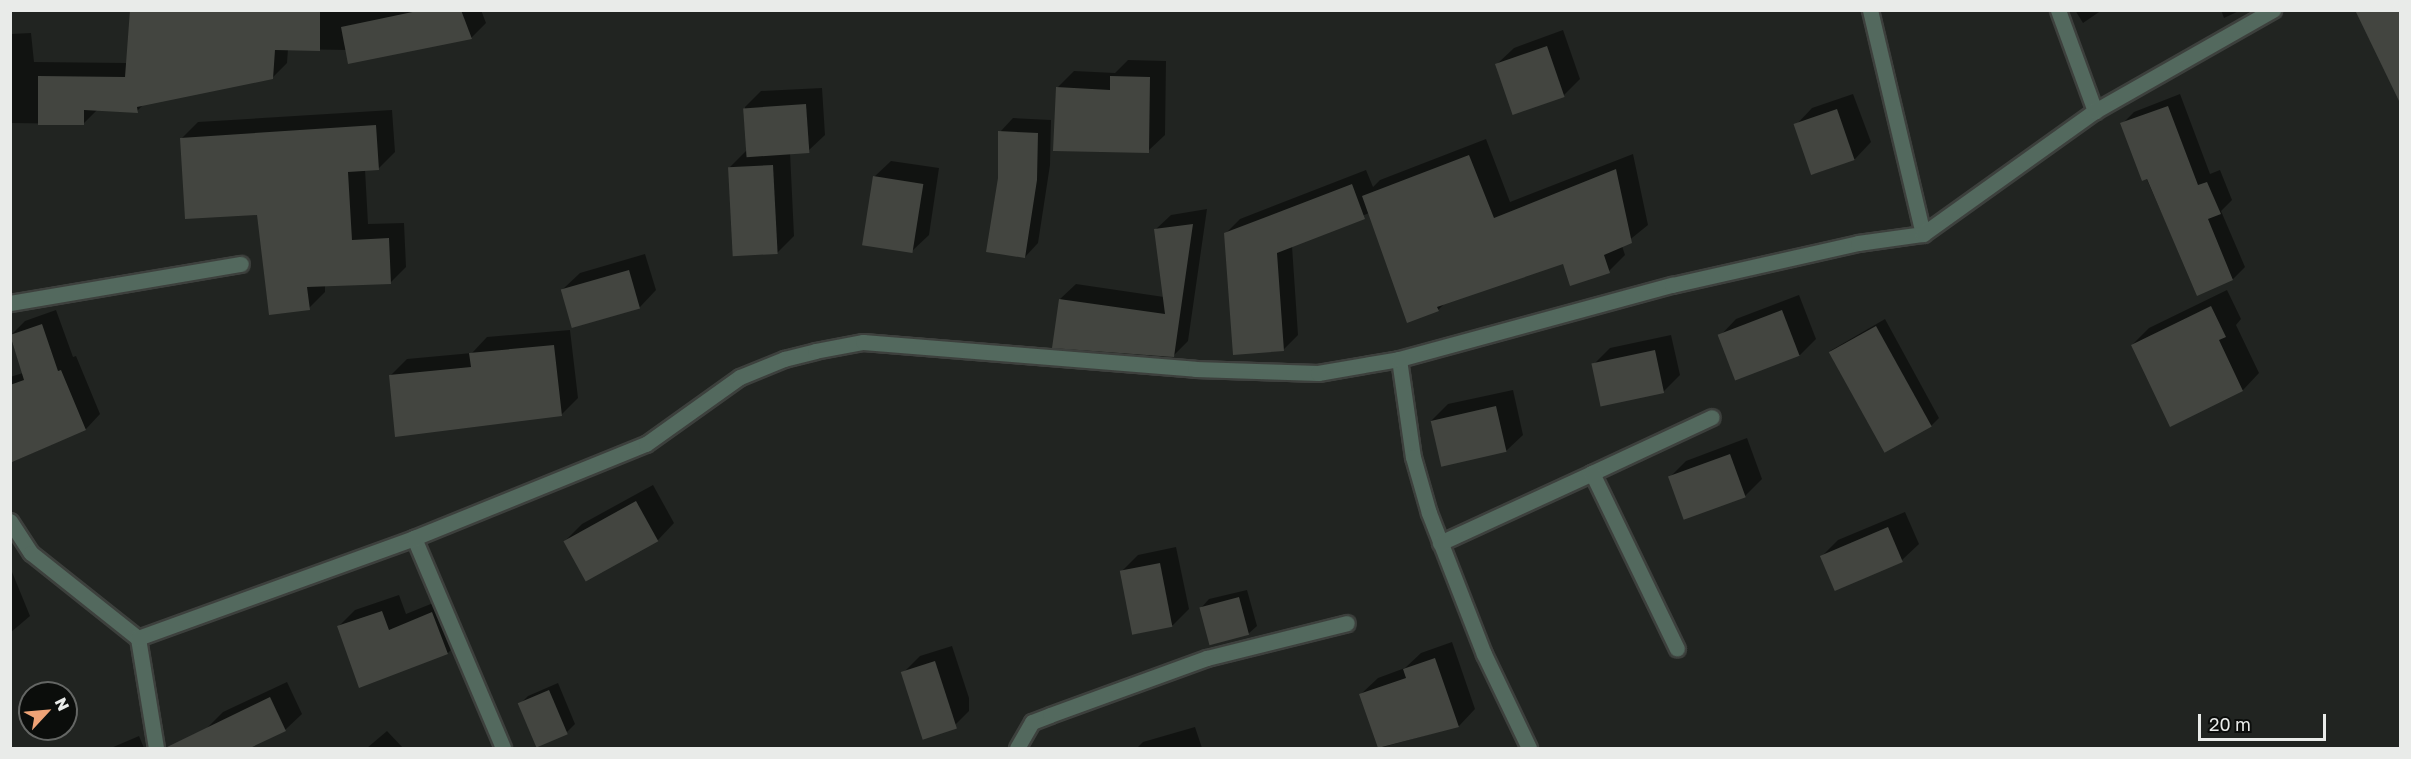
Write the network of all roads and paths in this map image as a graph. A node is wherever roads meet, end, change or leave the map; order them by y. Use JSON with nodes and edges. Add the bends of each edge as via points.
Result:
{"nodes":[{"id":1,"x":1870,"y":10,"type":"edge"},
{"id":2,"x":2058,"y":10,"type":"edge"},
{"id":3,"x":2273,"y":10,"type":"edge"},
{"id":4,"x":2095,"y":111,"type":"junction"},
{"id":5,"x":1923,"y":234,"type":"junction"},
{"id":6,"x":241,"y":264,"type":"dead end"},
{"id":7,"x":10,"y":303,"type":"edge"},
{"id":8,"x":1399,"y":359,"type":"junction"},
{"id":9,"x":1712,"y":417,"type":"dead end"},
{"id":10,"x":1592,"y":473,"type":"junction"},
{"id":11,"x":10,"y":521,"type":"edge"},
{"id":12,"x":414,"y":538,"type":"junction"},
{"id":13,"x":1440,"y":543,"type":"junction"},
{"id":14,"x":1347,"y":623,"type":"dead end"},
{"id":15,"x":138,"y":638,"type":"junction"},
{"id":16,"x":1677,"y":649,"type":"dead end"},
{"id":17,"x":156,"y":748,"type":"edge"},
{"id":18,"x":503,"y":748,"type":"edge"},
{"id":19,"x":1017,"y":748,"type":"edge"},
{"id":20,"x":1529,"y":748,"type":"edge"}],
"edges":[{"from":1,"to":5,"type":"street"},
{"from":2,"to":4,"type":"street"},
{"from":3,"to":4,"type":"street"},
{"from":4,"to":5,"type":"street"},
{"from":5,"to":8,"type":"street","via":[[1858,243],[1672,285]]},
{"from":6,"to":7,"type":"street"},
{"from":8,"to":12,"type":"street","via":[[1318,373],[1282,374],[863,342],[784,359],[740,377],[646,444]]},
{"from":8,"to":13,"type":"street","via":[[1413,457]]},
{"from":9,"to":10,"type":"street"},
{"from":10,"to":13,"type":"street"},
{"from":10,"to":16,"type":"street"},
{"from":11,"to":15,"type":"street","via":[[31,553]]},
{"from":12,"to":15,"type":"street"},
{"from":12,"to":18,"type":"street"},
{"from":13,"to":20,"type":"street","via":[[1484,654]]},
{"from":14,"to":19,"type":"street","via":[[1207,658],[1050,715],[1032,722]]},
{"from":15,"to":17,"type":"street"}]}
